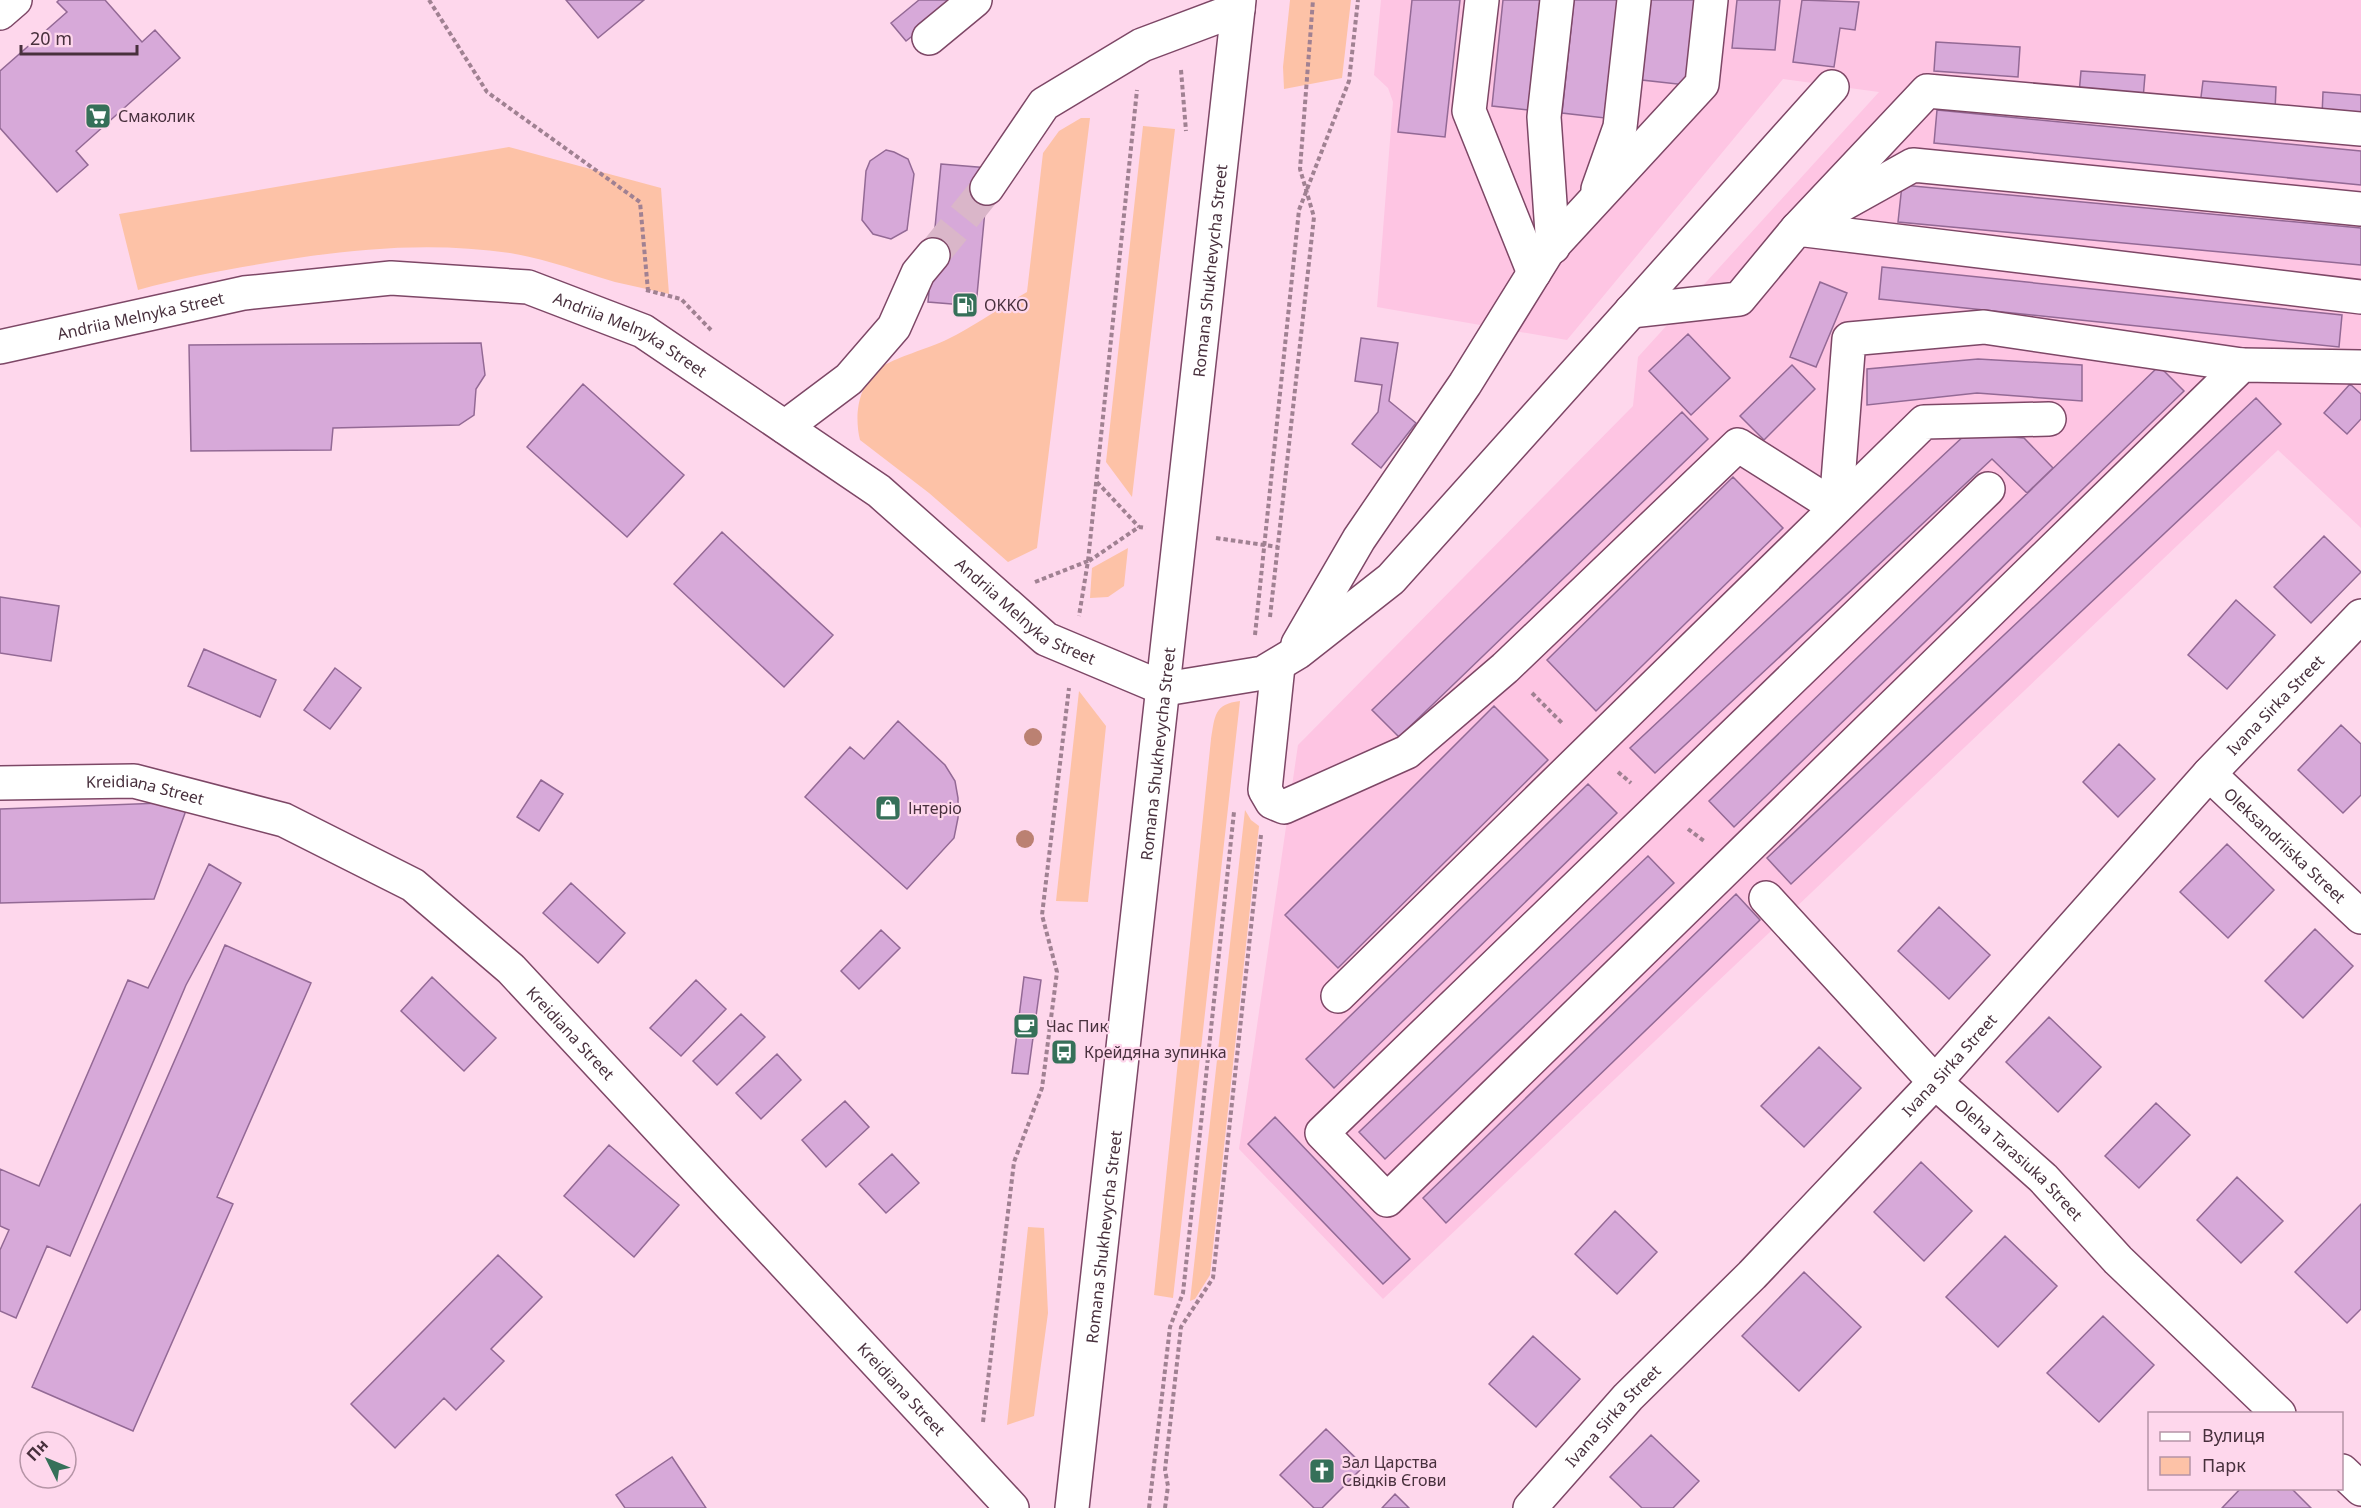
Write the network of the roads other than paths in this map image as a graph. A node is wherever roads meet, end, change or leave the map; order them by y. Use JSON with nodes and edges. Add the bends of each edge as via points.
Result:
{"nodes":[{"id":1,"x":15,"y":0,"type":"edge"},
{"id":2,"x":975,"y":0,"type":"edge"},
{"id":3,"x":1482,"y":0,"type":"edge"},
{"id":4,"x":1557,"y":0,"type":"edge"},
{"id":5,"x":1634,"y":0,"type":"edge"},
{"id":6,"x":1711,"y":0,"type":"edge"},
{"id":7,"x":1239,"y":5,"type":"edge"},
{"id":8,"x":0,"y":13,"type":"edge"},
{"id":9,"x":929,"y":38,"type":"dead end"},
{"id":10,"x":1832,"y":87,"type":"dead end"},
{"id":11,"x":2361,"y":129,"type":"edge"},
{"id":12,"x":987,"y":188,"type":"tunnel mouth"},
{"id":13,"x":1593,"y":202,"type":"junction"},
{"id":14,"x":2361,"y":209,"type":"edge"},
{"id":15,"x":1797,"y":230,"type":"junction"},
{"id":16,"x":1553,"y":247,"type":"junction"},
{"id":17,"x":933,"y":255,"type":"tunnel mouth"},
{"id":18,"x":1534,"y":273,"type":"junction"},
{"id":19,"x":2361,"y":297,"type":"edge"},
{"id":20,"x":1631,"y":311,"type":"junction"},
{"id":21,"x":5,"y":339,"type":"edge"},
{"id":22,"x":2242,"y":365,"type":"junction"},
{"id":23,"x":2361,"y":367,"type":"edge"},
{"id":24,"x":2049,"y":418,"type":"dead end"},
{"id":25,"x":785,"y":427,"type":"junction"},
{"id":26,"x":1988,"y":489,"type":"dead end"},
{"id":27,"x":1836,"y":507,"type":"junction"},
{"id":28,"x":2361,"y":616,"type":"edge"},
{"id":29,"x":1285,"y":660,"type":"junction"},
{"id":30,"x":1165,"y":689,"type":"junction"},
{"id":31,"x":2209,"y":774,"type":"junction"},
{"id":32,"x":0,"y":783,"type":"edge"},
{"id":33,"x":1766,"y":898,"type":"dead end"},
{"id":34,"x":2361,"y":917,"type":"edge"},
{"id":35,"x":1338,"y":996,"type":"dead end"},
{"id":36,"x":1935,"y":1082,"type":"junction"},
{"id":37,"x":2278,"y":1412,"type":"edge"},
{"id":38,"x":2343,"y":1472,"type":"edge"},
{"id":39,"x":2361,"y":1489,"type":"edge"},
{"id":40,"x":1012,"y":1508,"type":"edge"},
{"id":41,"x":1072,"y":1508,"type":"edge"},
{"id":42,"x":1530,"y":1508,"type":"edge"}],
"edges":[{"from":1,"to":8,"type":"street"},
{"from":2,"to":9,"type":"street"},
{"from":3,"to":18,"type":"street","via":[[1469,111]]},
{"from":4,"to":16,"type":"street","via":[[1544,117]]},
{"from":5,"to":13,"type":"street","via":[[1620,127]]},
{"from":6,"to":13,"type":"street","via":[[1702,84]]},
{"from":7,"to":12,"type":"street","via":[[1142,45],[1044,104]]},
{"from":7,"to":30,"type":"street","name":"Romana Shukhevycha Street"},
{"from":10,"to":20,"type":"street"},
{"from":11,"to":15,"type":"street","via":[[1927,91]]},
{"from":13,"to":16,"type":"street"},
{"from":14,"to":15,"type":"street","via":[[1913,165]]},
{"from":15,"to":19,"type":"street"},
{"from":15,"to":20,"type":"street","via":[[1739,299]]},
{"from":16,"to":18,"type":"street"},
{"from":17,"to":25,"type":"street","via":[[918,273],[894,327],[849,379]]},
{"from":18,"to":29,"type":"street","via":[[1465,384],[1359,539]]},
{"from":20,"to":29,"type":"street","via":[[1391,579]]},
{"from":21,"to":25,"type":"street","name":"Andriia Melnyka Street","via":[[244,293],[391,278],[528,287],[643,331]]},
{"from":22,"to":23,"type":"street"},
{"from":22,"to":26,"type":"street","via":[[1387,1200],[1322,1133]]},
{"from":22,"to":27,"type":"street","via":[[1984,327],[1849,339]]},
{"from":24,"to":27,"type":"street","via":[[1924,422]]},
{"from":25,"to":30,"type":"street","name":"Andriia Melnyka Street","via":[[879,491],[1046,639]]},
{"from":27,"to":29,"type":"street","via":[[1738,445],[1505,668],[1407,752],[1284,807],[1272,802],[1265,790]]},
{"from":27,"to":35,"type":"street"},
{"from":28,"to":31,"type":"street","name":"Ivana Sirka Street"},
{"from":29,"to":30,"type":"street","via":[[1248,678]]},
{"from":30,"to":41,"type":"street","name":"Romana Shukhevycha Street"},
{"from":31,"to":34,"type":"street","name":"Oleksandriiska Street"},
{"from":31,"to":36,"type":"street","name":"Ivana Sirka Street"},
{"from":32,"to":40,"type":"street","name":"Kreidiana Street","via":[[134,781],[284,820],[413,885],[511,969]]},
{"from":33,"to":36,"type":"street","name":"Oleha Tarasiuka Street"},
{"from":36,"to":37,"type":"street","name":"Oleha Tarasiuka Street","via":[[2043,1178],[2118,1260]]},
{"from":36,"to":42,"type":"street","name":"Ivana Sirka Street","via":[[1752,1275],[1628,1398]]},
{"from":38,"to":39,"type":"street"}]}
